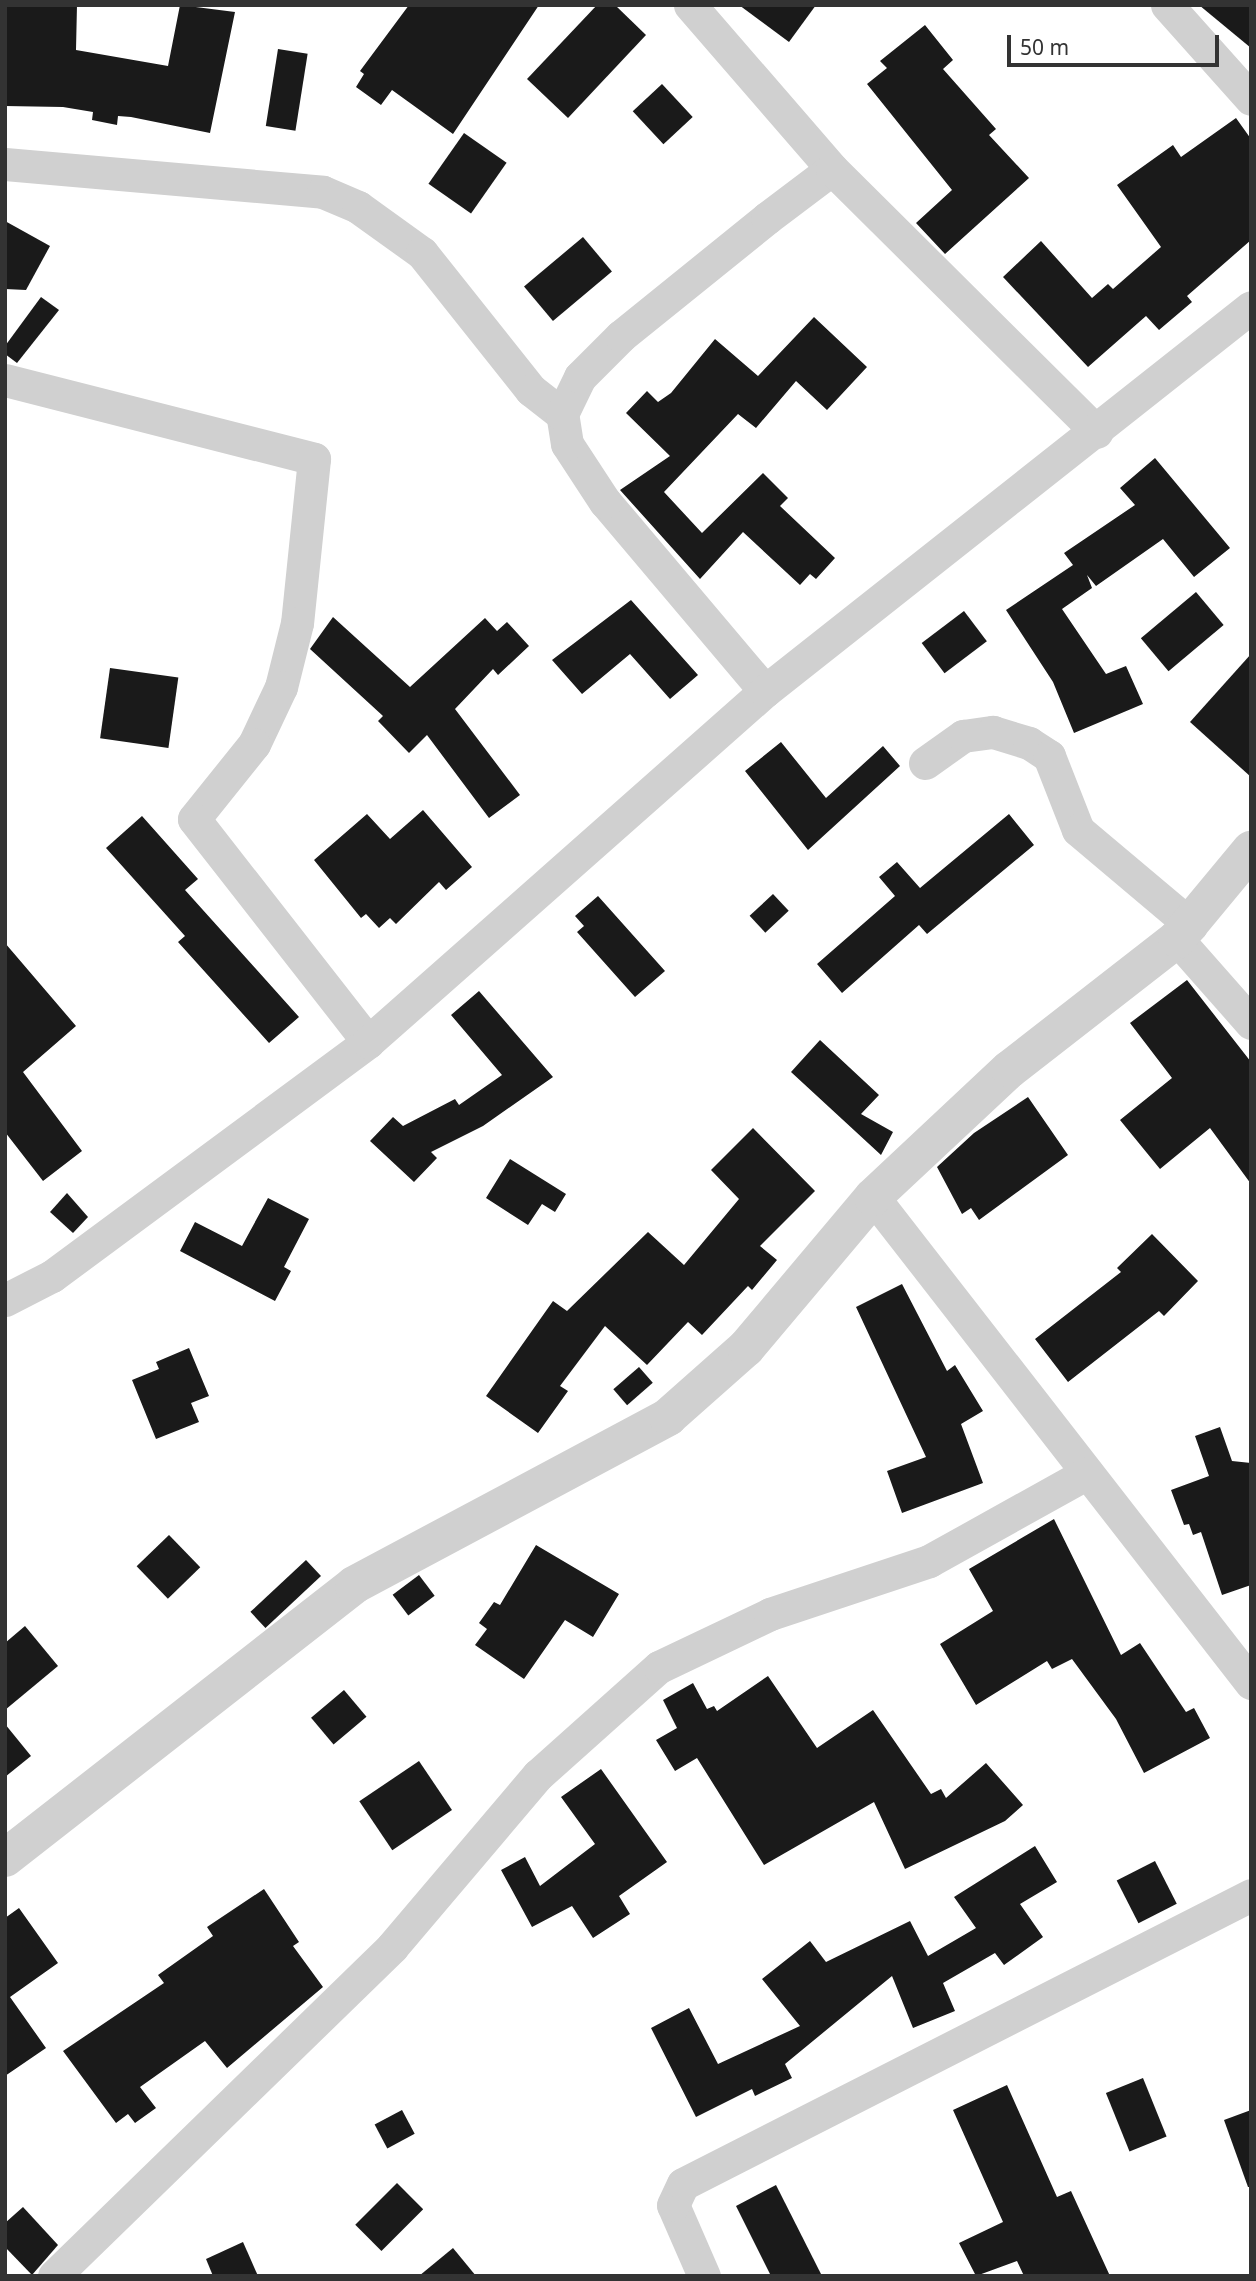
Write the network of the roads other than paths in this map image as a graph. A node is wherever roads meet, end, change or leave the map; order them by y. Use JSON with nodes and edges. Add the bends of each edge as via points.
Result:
{"nodes":[{"id":1,"x":690,"y":5,"type":"edge"},
{"id":2,"x":1167,"y":5,"type":"edge"},
{"id":3,"x":1251,"y":99,"type":"edge"},
{"id":4,"x":5,"y":164,"type":"edge"},
{"id":5,"x":832,"y":169,"type":"junction"},
{"id":6,"x":1251,"y":307,"type":"edge"},
{"id":7,"x":580,"y":377,"type":"junction"},
{"id":8,"x":5,"y":380,"type":"edge"},
{"id":9,"x":531,"y":390,"type":"junction"},
{"id":10,"x":562,"y":414,"type":"junction"},
{"id":11,"x":1097,"y":432,"type":"junction"},
{"id":12,"x":765,"y":691,"type":"junction"},
{"id":13,"x":925,"y":763,"type":"dead end"},
{"id":14,"x":1251,"y":850,"type":"edge"},
{"id":15,"x":1184,"y":932,"type":"junction"},
{"id":16,"x":1251,"y":1023,"type":"edge"},
{"id":17,"x":368,"y":1042,"type":"junction"},
{"id":18,"x":873,"y":1197,"type":"junction"},
{"id":19,"x":5,"y":1300,"type":"edge"},
{"id":20,"x":1087,"y":1473,"type":"junction"},
{"id":21,"x":1251,"y":1683,"type":"edge"},
{"id":22,"x":5,"y":1858,"type":"edge"},
{"id":23,"x":1251,"y":1895,"type":"edge"},
{"id":24,"x":54,"y":2276,"type":"edge"},
{"id":25,"x":704,"y":2276,"type":"edge"}],
"edges":[{"from":1,"to":5,"type":"street"},
{"from":2,"to":3,"type":"street"},
{"from":4,"to":9,"type":"street","via":[[323,192],[358,207],[422,253]]},
{"from":5,"to":7,"type":"street","via":[[621,336]]},
{"from":5,"to":11,"type":"street"},
{"from":6,"to":11,"type":"street"},
{"from":7,"to":9,"type":"street"},
{"from":7,"to":10,"type":"street"},
{"from":8,"to":17,"type":"street","via":[[314,459],[297,622],[281,687],[254,744],[194,819]]},
{"from":9,"to":10,"type":"street"},
{"from":10,"to":12,"type":"street","via":[[567,444],[604,502]]},
{"from":11,"to":12,"type":"street"},
{"from":12,"to":17,"type":"street"},
{"from":13,"to":15,"type":"street","via":[[963,736],[993,732],[1029,743],[1049,757],[1078,830]]},
{"from":14,"to":15,"type":"street"},
{"from":15,"to":16,"type":"street"},
{"from":15,"to":18,"type":"street","via":[[1010,1069]]},
{"from":17,"to":19,"type":"street","via":[[52,1276]]},
{"from":18,"to":20,"type":"street"},
{"from":18,"to":22,"type":"street","via":[[746,1348],[668,1417],[354,1585]]},
{"from":20,"to":21,"type":"street"},
{"from":20,"to":24,"type":"street","via":[[929,1561],[770,1614],[659,1667],[538,1775],[393,1947]]},
{"from":23,"to":25,"type":"street","via":[[683,2183],[673,2205]]}]}
